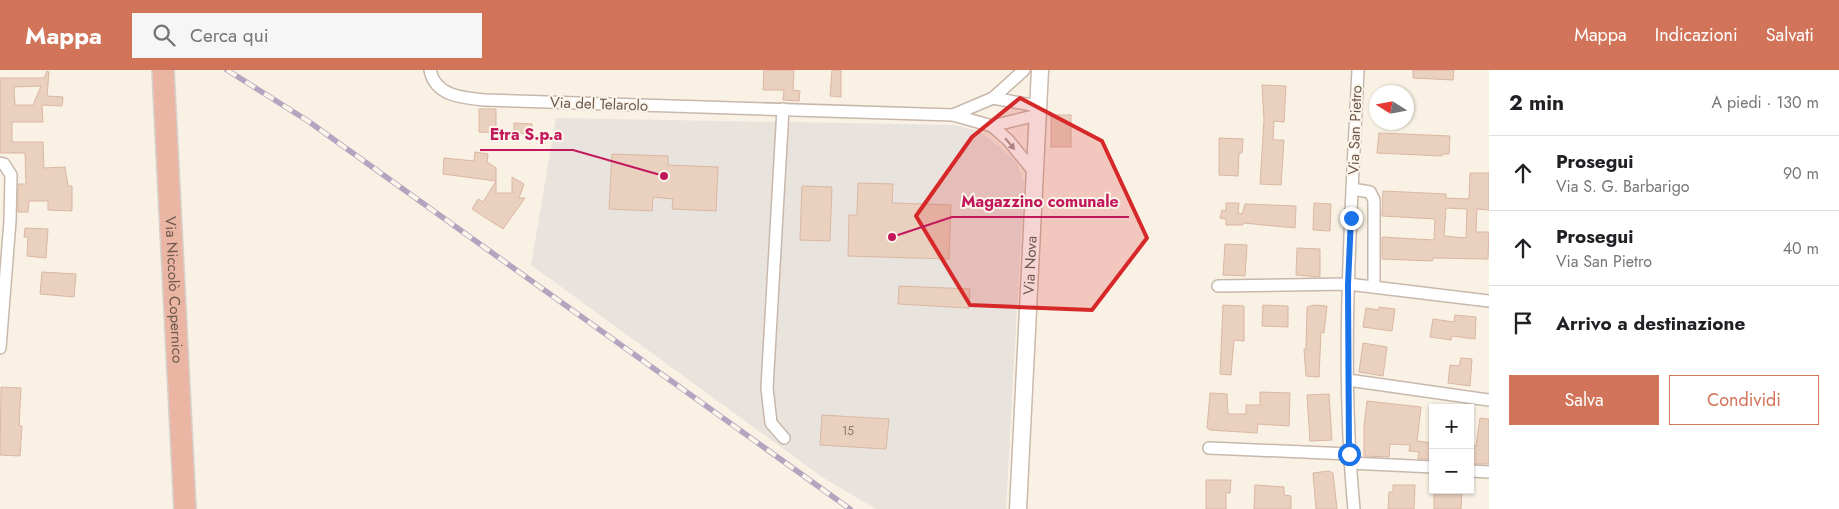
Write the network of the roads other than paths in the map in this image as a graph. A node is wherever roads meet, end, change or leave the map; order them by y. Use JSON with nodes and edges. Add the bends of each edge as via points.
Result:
{"nodes":[{"id":1,"x":430,"y":70,"type":"edge"},
{"id":2,"x":1024,"y":70,"type":"edge"},
{"id":3,"x":1040,"y":70,"type":"edge"},
{"id":4,"x":1358,"y":70,"type":"edge"},
{"id":5,"x":163,"y":79,"type":"edge"},
{"id":6,"x":994,"y":98,"type":"junction"},
{"id":7,"x":783,"y":109,"type":"junction"},
{"id":8,"x":1037,"y":111,"type":"junction"},
{"id":9,"x":953,"y":115,"type":"junction"},
{"id":10,"x":992,"y":126,"type":"junction"},
{"id":11,"x":0,"y":163,"type":"edge"},
{"id":12,"x":1035,"y":173,"type":"junction"},
{"id":13,"x":1352,"y":190,"type":"junction"},
{"id":14,"x":1348,"y":284,"type":"junction"},
{"id":15,"x":1218,"y":286,"type":"dead end"},
{"id":16,"x":1374,"y":287,"type":"junction"},
{"id":17,"x":1489,"y":301,"type":"edge"},
{"id":18,"x":0,"y":348,"type":"edge"},
{"id":19,"x":1348,"y":380,"type":"junction"},
{"id":20,"x":1489,"y":400,"type":"edge"},
{"id":21,"x":784,"y":438,"type":"dead end"},
{"id":22,"x":1209,"y":448,"type":"dead end"},
{"id":23,"x":1349,"y":458,"type":"junction"},
{"id":24,"x":1429,"y":467,"type":"edge"},
{"id":25,"x":1474,"y":471,"type":"edge"},
{"id":26,"x":1489,"y":472,"type":"edge"},
{"id":27,"x":185,"y":509,"type":"edge"},
{"id":28,"x":1018,"y":509,"type":"edge"},
{"id":29,"x":1354,"y":509,"type":"edge"}],
"edges":[{"from":1,"to":7,"type":"street","name":"Via del Telarolo","via":[[432,80],[441,91],[463,98]]},
{"from":2,"to":6,"type":"street"},
{"from":3,"to":8,"type":"street","name":"Via Nova"},
{"from":4,"to":13,"type":"street","name":"Via San Pietro"},
{"from":5,"to":27,"type":"highway","name":"Via Niccolò Copernico"},
{"from":6,"to":8,"type":"street"},
{"from":6,"to":9,"type":"street"},
{"from":7,"to":9,"type":"street","name":"Via del Telarolo"},
{"from":7,"to":21,"type":"street","via":[[767,388],[771,423]]},
{"from":8,"to":10,"type":"street"},
{"from":8,"to":12,"type":"street","name":"Via Nova"},
{"from":9,"to":10,"type":"street"},
{"from":10,"to":12,"type":"street","one_way":true},
{"from":11,"to":18,"type":"street","via":[[11,175]]},
{"from":12,"to":28,"type":"street","name":"Via Nova"},
{"from":13,"to":14,"type":"street","name":"Via San Pietro"},
{"from":13,"to":16,"type":"street","name":"Via San Pietro","via":[[1370,192],[1374,200]]},
{"from":14,"to":15,"type":"street"},
{"from":14,"to":16,"type":"street"},
{"from":14,"to":19,"type":"street","name":"Via San Pietro"},
{"from":16,"to":17,"type":"street"},
{"from":19,"to":20,"type":"street"},
{"from":19,"to":23,"type":"street","name":"Via San Pietro"},
{"from":22,"to":23,"type":"street"},
{"from":23,"to":24,"type":"street"},
{"from":23,"to":29,"type":"street","name":"Via San Pietro"},
{"from":25,"to":26,"type":"street"}]}
